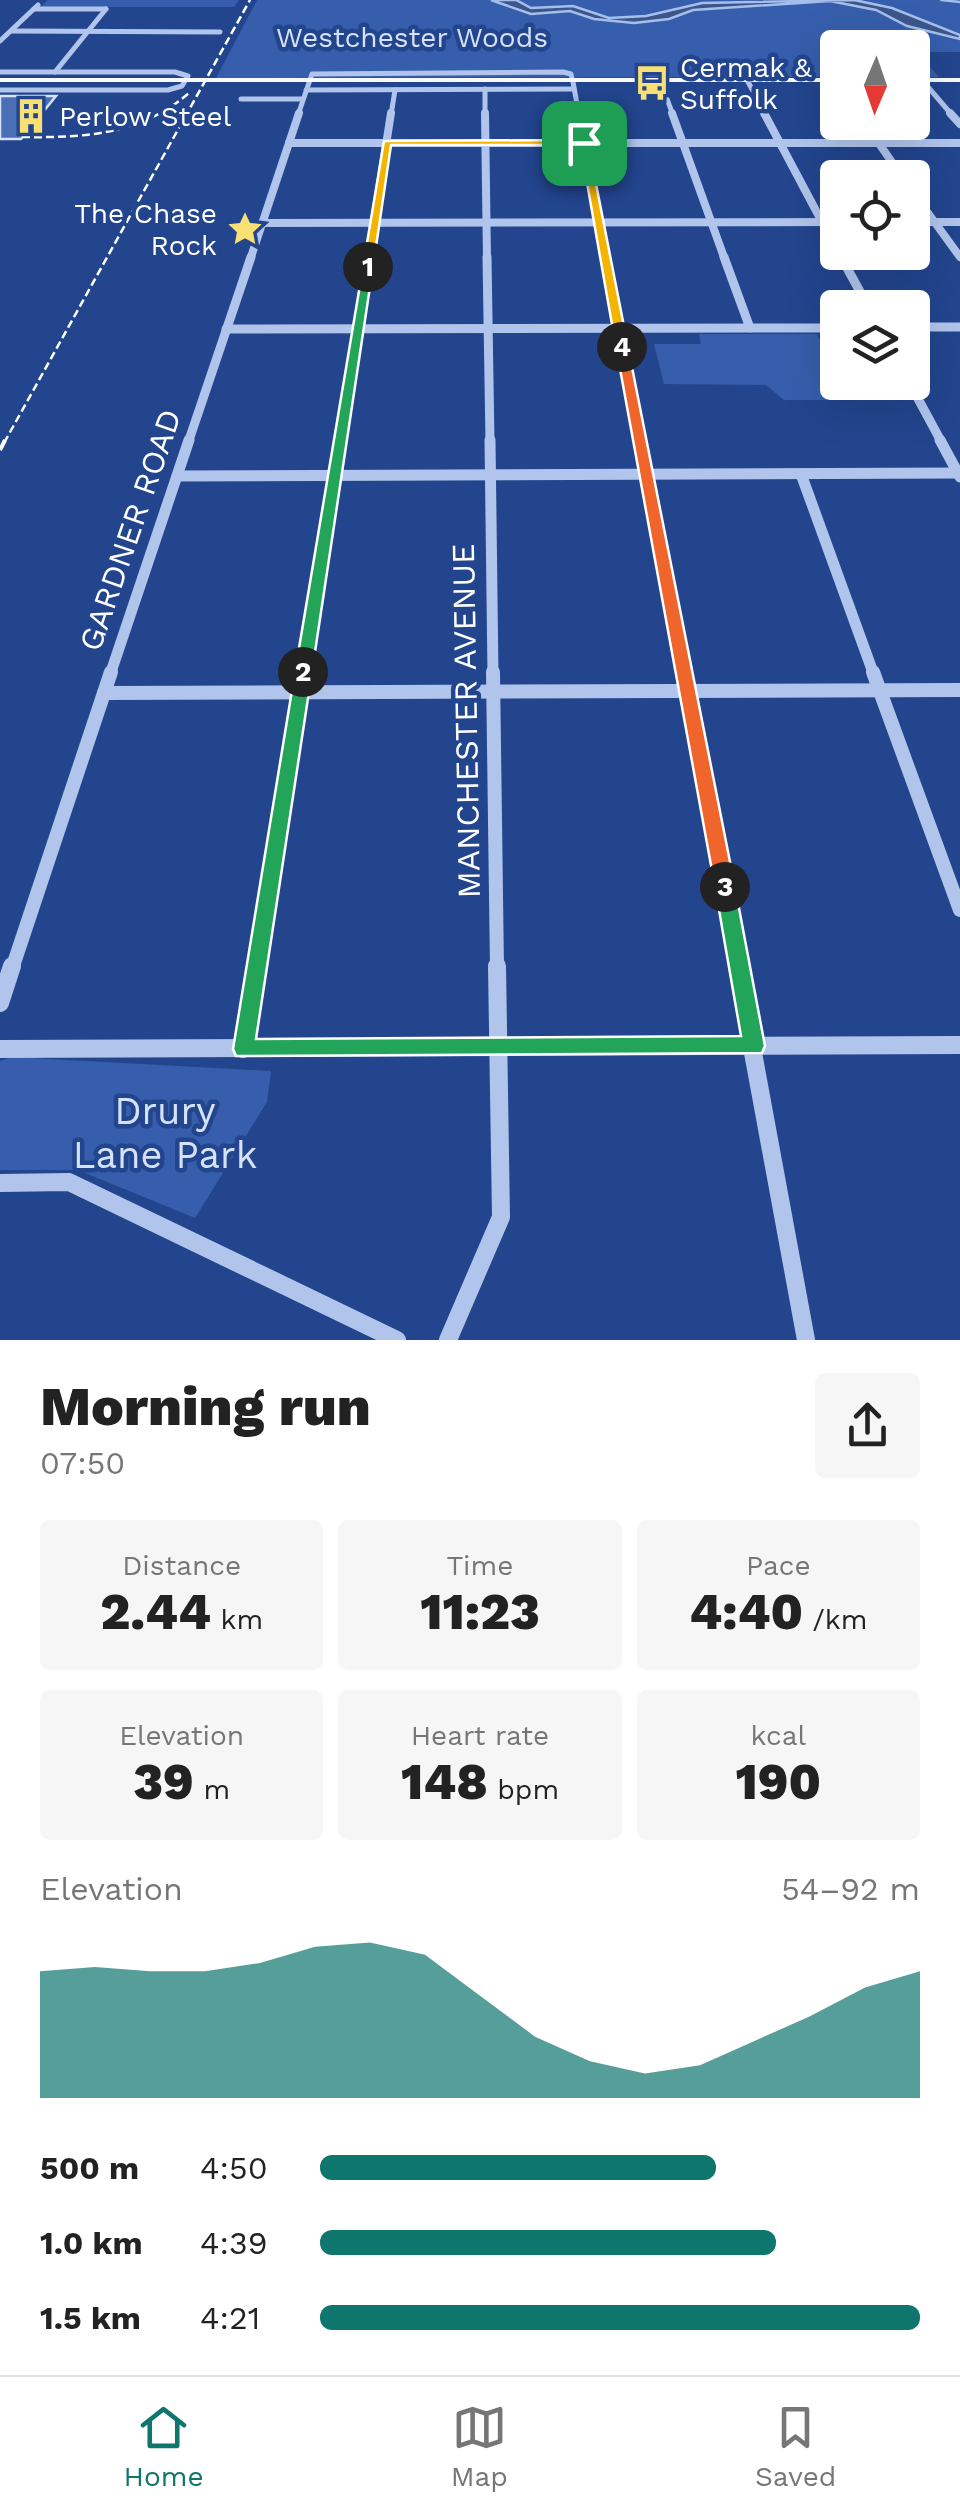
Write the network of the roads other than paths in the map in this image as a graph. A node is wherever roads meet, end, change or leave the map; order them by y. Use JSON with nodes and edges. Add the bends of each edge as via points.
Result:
{"nodes":[{"id":1,"x":42,"y":0,"type":"edge"},
{"id":2,"x":34,"y":9,"type":"junction"},
{"id":3,"x":10,"y":21,"type":"dead end"},
{"id":4,"x":21,"y":21,"type":"junction"},
{"id":5,"x":10,"y":31,"type":"junction"},
{"id":6,"x":89,"y":31,"type":"junction"},
{"id":7,"x":220,"y":32,"type":"dead end"},
{"id":8,"x":0,"y":41,"type":"edge"},
{"id":9,"x":55,"y":72,"type":"junction"},
{"id":10,"x":660,"y":80,"type":"junction"},
{"id":11,"x":747,"y":80,"type":"junction"},
{"id":12,"x":930,"y":80,"type":"edge"},
{"id":13,"x":960,"y":80,"type":"edge"},
{"id":14,"x":0,"y":81,"type":"edge"},
{"id":15,"x":820,"y":82,"type":"edge"},
{"id":16,"x":573,"y":84,"type":"junction"},
{"id":17,"x":396,"y":90,"type":"junction"},
{"id":18,"x":484,"y":90,"type":"junction"},
{"id":19,"x":930,"y":93,"type":"edge"},
{"id":20,"x":305,"y":94,"type":"junction"},
{"id":21,"x":241,"y":99,"type":"dead end"},
{"id":22,"x":944,"y":106,"type":"junction"},
{"id":23,"x":960,"y":106,"type":"edge"},
{"id":24,"x":960,"y":124,"type":"edge"},
{"id":25,"x":876,"y":140,"type":"edge"},
{"id":26,"x":960,"y":142,"type":"edge"},
{"id":27,"x":288,"y":143,"type":"junction"},
{"id":28,"x":387,"y":143,"type":"junction"},
{"id":29,"x":486,"y":143,"type":"junction"},
{"id":30,"x":584,"y":143,"type":"junction"},
{"id":31,"x":683,"y":143,"type":"junction"},
{"id":32,"x":780,"y":143,"type":"junction"},
{"id":33,"x":878,"y":143,"type":"junction"},
{"id":34,"x":890,"y":160,"type":"edge"},
{"id":35,"x":930,"y":215,"type":"edge"},
{"id":36,"x":820,"y":220,"type":"edge"},
{"id":37,"x":487,"y":222,"type":"junction"},
{"id":38,"x":599,"y":222,"type":"junction"},
{"id":39,"x":711,"y":222,"type":"junction"},
{"id":40,"x":820,"y":222,"type":"edge"},
{"id":41,"x":930,"y":222,"type":"edge"},
{"id":42,"x":935,"y":222,"type":"junction"},
{"id":43,"x":960,"y":222,"type":"edge"},
{"id":44,"x":262,"y":223,"type":"junction"},
{"id":45,"x":375,"y":223,"type":"junction"},
{"id":46,"x":960,"y":257,"type":"edge"},
{"id":47,"x":960,"y":327,"type":"edge"},
{"id":48,"x":488,"y":328,"type":"junction"},
{"id":49,"x":618,"y":328,"type":"junction"},
{"id":50,"x":750,"y":328,"type":"junction"},
{"id":51,"x":820,"y":328,"type":"edge"},
{"id":52,"x":930,"y":328,"type":"edge"},
{"id":53,"x":226,"y":329,"type":"junction"},
{"id":54,"x":359,"y":329,"type":"junction"},
{"id":55,"x":919,"y":400,"type":"edge"},
{"id":56,"x":647,"y":474,"type":"junction"},
{"id":57,"x":801,"y":474,"type":"junction"},
{"id":58,"x":489,"y":475,"type":"junction"},
{"id":59,"x":959,"y":475,"type":"edge"},
{"id":60,"x":177,"y":476,"type":"junction"},
{"id":61,"x":335,"y":476,"type":"junction"},
{"id":62,"x":492,"y":690,"type":"junction"},
{"id":63,"x":689,"y":690,"type":"junction"},
{"id":64,"x":881,"y":690,"type":"junction"},
{"id":65,"x":960,"y":690,"type":"edge"},
{"id":66,"x":300,"y":692,"type":"junction"},
{"id":67,"x":104,"y":693,"type":"junction"},
{"id":68,"x":960,"y":910,"type":"edge"},
{"id":69,"x":0,"y":1004,"type":"edge"},
{"id":70,"x":960,"y":1045,"type":"edge"},
{"id":71,"x":754,"y":1046,"type":"junction"},
{"id":72,"x":500,"y":1047,"type":"junction"},
{"id":73,"x":0,"y":1049,"type":"edge"},
{"id":74,"x":244,"y":1049,"type":"junction"},
{"id":75,"x":0,"y":1183,"type":"edge"},
{"id":76,"x":397,"y":1340,"type":"edge"},
{"id":77,"x":448,"y":1340,"type":"edge"},
{"id":78,"x":806,"y":1340,"type":"edge"}],
"edges":[{"from":1,"to":2,"type":"street"},
{"from":2,"to":4,"type":"street"},
{"from":2,"to":6,"type":"street","via":[[106,9]]},
{"from":3,"to":4,"type":"street"},
{"from":4,"to":5,"type":"street"},
{"from":5,"to":6,"type":"street"},
{"from":5,"to":8,"type":"street"},
{"from":6,"to":7,"type":"street"},
{"from":6,"to":9,"type":"street"},
{"from":9,"to":14,"type":"street"},
{"from":9,"to":14,"type":"street","via":[[188,76],[172,89]]},
{"from":10,"to":11,"type":"main road"},
{"from":10,"to":16,"type":"main road"},
{"from":10,"to":31,"type":"street"},
{"from":11,"to":15,"type":"main road"},
{"from":11,"to":32,"type":"street"},
{"from":12,"to":13,"type":"main road"},
{"from":14,"to":16,"type":"main road"},
{"from":16,"to":18,"type":"street"},
{"from":16,"to":20,"type":"street","name":"GARDNER ROAD","via":[[563,72],[312,74]]},
{"from":16,"to":30,"type":"street"},
{"from":17,"to":18,"type":"street"},
{"from":17,"to":20,"type":"street"},
{"from":17,"to":28,"type":"street"},
{"from":18,"to":29,"type":"street","name":"MANCHESTER AVENUE"},
{"from":19,"to":22,"type":"street"},
{"from":20,"to":21,"type":"street"},
{"from":20,"to":27,"type":"street","name":"GARDNER ROAD"},
{"from":22,"to":23,"type":"street"},
{"from":22,"to":24,"type":"street"},
{"from":25,"to":33,"type":"street"},
{"from":26,"to":33,"type":"street"},
{"from":27,"to":28,"type":"street"},
{"from":27,"to":44,"type":"street","name":"GARDNER ROAD"},
{"from":28,"to":29,"type":"street"},
{"from":28,"to":45,"type":"street"},
{"from":29,"to":30,"type":"street"},
{"from":29,"to":37,"type":"street","name":"MANCHESTER AVENUE"},
{"from":30,"to":31,"type":"street"},
{"from":30,"to":38,"type":"street"},
{"from":31,"to":32,"type":"street"},
{"from":31,"to":39,"type":"street"},
{"from":32,"to":33,"type":"street"},
{"from":32,"to":36,"type":"street"},
{"from":33,"to":34,"type":"street"},
{"from":35,"to":42,"type":"street"},
{"from":37,"to":38,"type":"street"},
{"from":37,"to":45,"type":"street"},
{"from":37,"to":48,"type":"street","name":"MANCHESTER AVENUE"},
{"from":38,"to":39,"type":"street"},
{"from":38,"to":49,"type":"street"},
{"from":39,"to":40,"type":"street"},
{"from":39,"to":50,"type":"street"},
{"from":41,"to":42,"type":"street"},
{"from":42,"to":43,"type":"street"},
{"from":42,"to":46,"type":"street"},
{"from":44,"to":45,"type":"street"},
{"from":44,"to":53,"type":"street","name":"GARDNER ROAD"},
{"from":45,"to":54,"type":"street"},
{"from":47,"to":52,"type":"street"},
{"from":48,"to":49,"type":"street"},
{"from":48,"to":54,"type":"street"},
{"from":48,"to":58,"type":"street","name":"MANCHESTER AVENUE"},
{"from":49,"to":50,"type":"street"},
{"from":49,"to":56,"type":"street"},
{"from":50,"to":51,"type":"street"},
{"from":53,"to":54,"type":"street"},
{"from":53,"to":60,"type":"street","name":"GARDNER ROAD"},
{"from":54,"to":61,"type":"street"},
{"from":55,"to":59,"type":"street"},
{"from":56,"to":57,"type":"street"},
{"from":56,"to":58,"type":"street"},
{"from":56,"to":63,"type":"street"},
{"from":57,"to":59,"type":"street"},
{"from":57,"to":64,"type":"street"},
{"from":58,"to":61,"type":"street"},
{"from":58,"to":62,"type":"street","name":"MANCHESTER AVENUE"},
{"from":60,"to":61,"type":"street"},
{"from":60,"to":67,"type":"street","name":"GARDNER ROAD"},
{"from":61,"to":66,"type":"street"},
{"from":62,"to":63,"type":"street"},
{"from":62,"to":66,"type":"street"},
{"from":62,"to":72,"type":"street","name":"MANCHESTER AVENUE"},
{"from":63,"to":64,"type":"street"},
{"from":63,"to":71,"type":"street"},
{"from":64,"to":65,"type":"street"},
{"from":64,"to":68,"type":"street"},
{"from":66,"to":67,"type":"street"},
{"from":66,"to":74,"type":"street"},
{"from":67,"to":69,"type":"street","name":"GARDNER ROAD"},
{"from":70,"to":71,"type":"street"},
{"from":71,"to":72,"type":"street"},
{"from":71,"to":78,"type":"street"},
{"from":72,"to":74,"type":"street"},
{"from":72,"to":77,"type":"street","name":"MANCHESTER AVENUE","via":[[500,1218]]},
{"from":73,"to":74,"type":"street"},
{"from":75,"to":76,"type":"street","via":[[69,1182]]}]}
